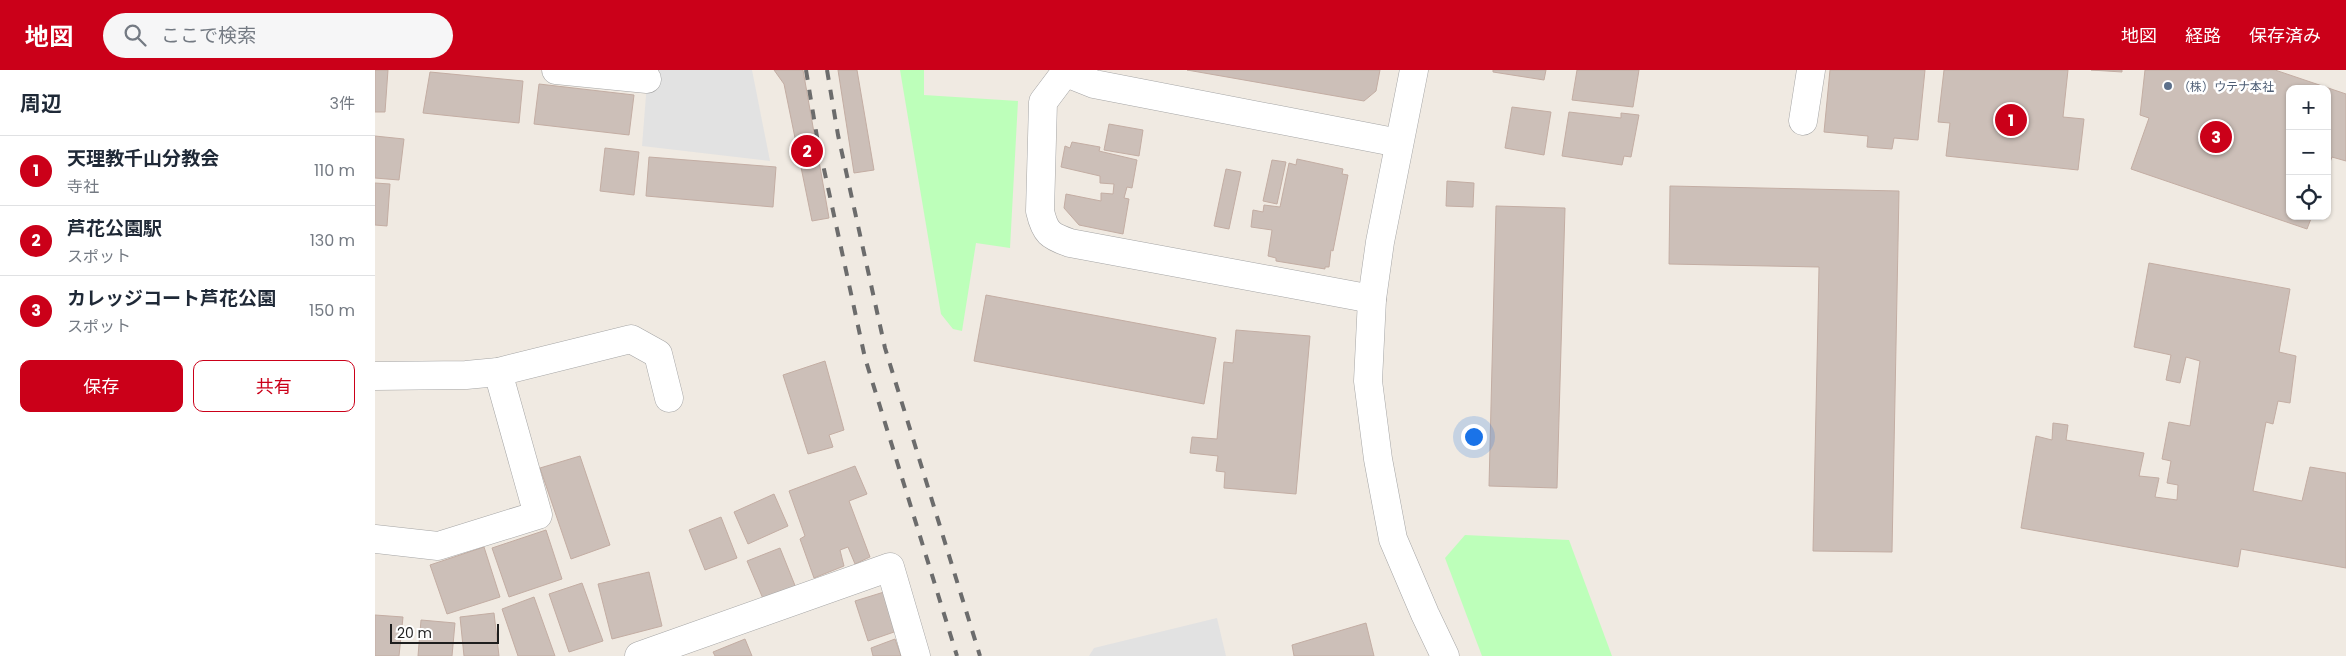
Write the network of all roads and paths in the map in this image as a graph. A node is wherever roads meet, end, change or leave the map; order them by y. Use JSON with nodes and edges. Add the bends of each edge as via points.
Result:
{"nodes":[{"id":1,"x":556,"y":70,"type":"edge"},
{"id":2,"x":1414,"y":70,"type":"edge"},
{"id":3,"x":1811,"y":70,"type":"edge"},
{"id":4,"x":1070,"y":72,"type":"edge"},
{"id":5,"x":647,"y":79,"type":"dead end"},
{"id":6,"x":1803,"y":121,"type":"dead end"},
{"id":7,"x":1399,"y":143,"type":"junction"},
{"id":8,"x":1372,"y":299,"type":"junction"},
{"id":9,"x":498,"y":372,"type":"junction"},
{"id":10,"x":375,"y":376,"type":"edge"},
{"id":11,"x":669,"y":398,"type":"dead end"},
{"id":12,"x":375,"y":539,"type":"edge"},
{"id":13,"x":639,"y":656,"type":"edge"},
{"id":14,"x":916,"y":656,"type":"edge"},
{"id":15,"x":1445,"y":656,"type":"edge"}],
"edges":[{"from":1,"to":5,"type":"street"},
{"from":2,"to":7,"type":"street"},
{"from":3,"to":6,"type":"street"},
{"from":4,"to":7,"type":"street","via":[[1094,84]]},
{"from":4,"to":8,"type":"street","via":[[1043,102],[1040,212],[1043,226],[1053,236],[1070,243]]},
{"from":7,"to":8,"type":"street"},
{"from":8,"to":15,"type":"street","via":[[1368,381],[1377,459],[1393,539]]},
{"from":9,"to":10,"type":"street"},
{"from":9,"to":11,"type":"street","via":[[631,339],[658,354]]},
{"from":9,"to":12,"type":"street","via":[[538,515],[438,546]]},
{"from":13,"to":14,"type":"street","via":[[890,567]]}]}
